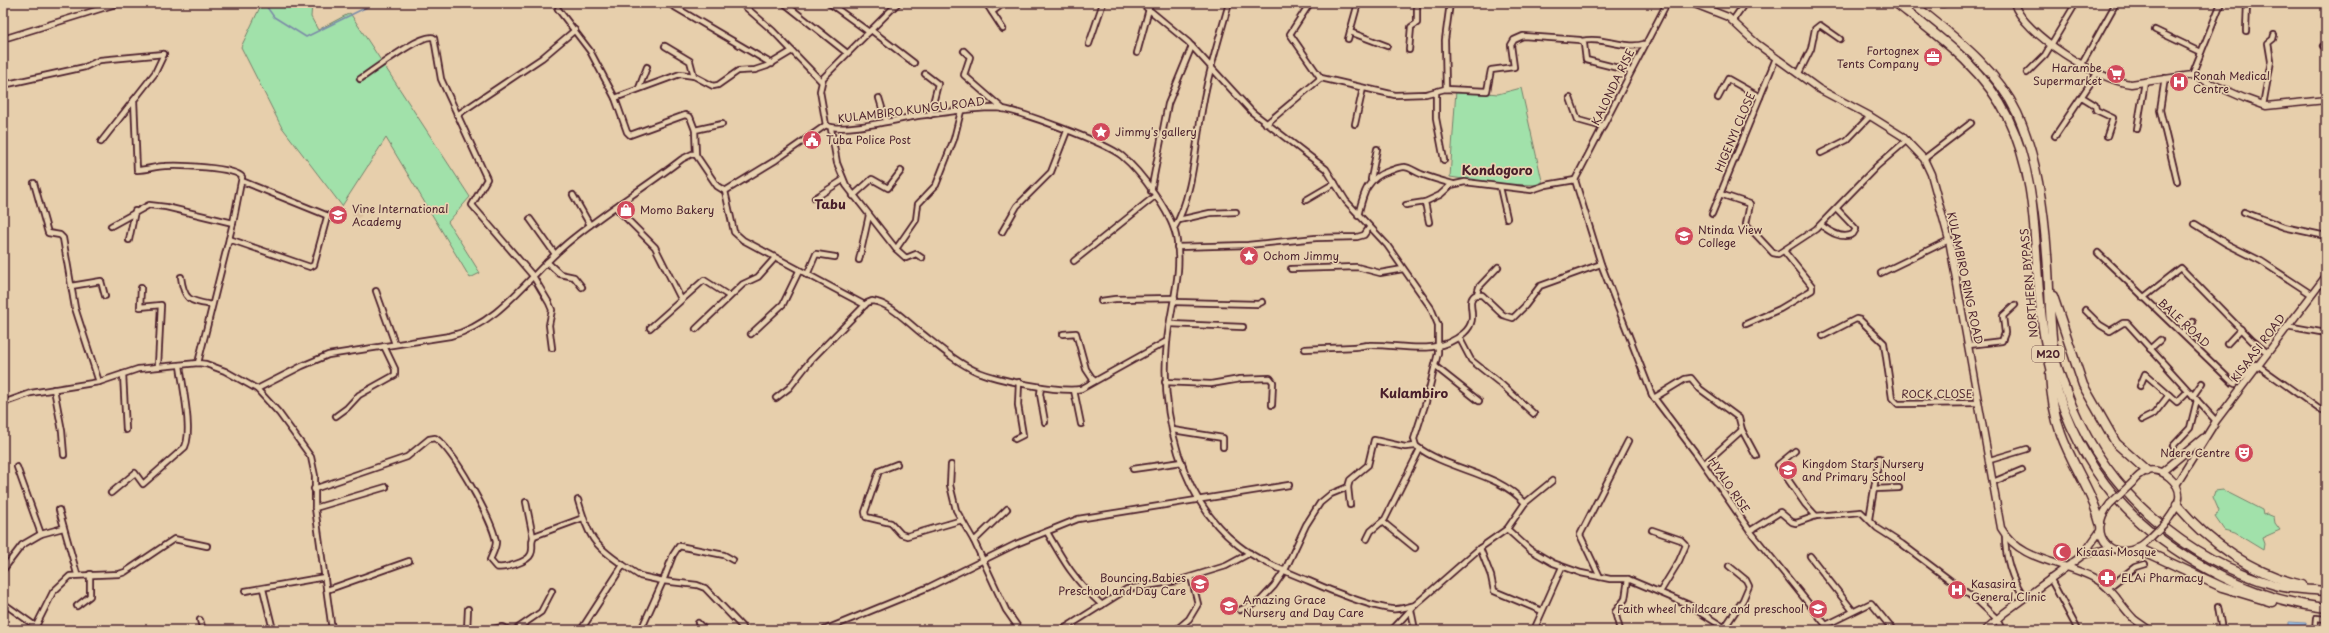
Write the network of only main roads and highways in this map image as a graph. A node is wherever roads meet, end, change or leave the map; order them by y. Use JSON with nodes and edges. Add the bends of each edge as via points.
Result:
{"nodes":[{"id":1,"x":1896,"y":3,"type":"edge"},
{"id":2,"x":1912,"y":3,"type":"edge"},
{"id":3,"x":2048,"y":276,"type":"junction"},
{"id":4,"x":2049,"y":360,"type":"junction"},
{"id":5,"x":2147,"y":471,"type":"road end"},
{"id":6,"x":2177,"y":505,"type":"road end"},
{"id":7,"x":2100,"y":527,"type":"road end"},
{"id":8,"x":2138,"y":548,"type":"road end"},
{"id":9,"x":2326,"y":590,"type":"edge"},
{"id":10,"x":2316,"y":607,"type":"junction"},
{"id":11,"x":2326,"y":608,"type":"edge"}],
"edges":[{"from":1,"to":4,"type":"highway","name":"NORTHERN BYPASS","number":"M20","via":[[1962,56],[1979,75],[2007,116],[2018,141],[2032,192],[2041,312]]},
{"from":2,"to":3,"type":"highway","name":"NORTHERN BYPASS","number":"M20","via":[[1982,62],[2017,112],[2026,137],[2042,208]]},
{"from":3,"to":5,"type":"highway","via":[[2056,308],[2083,385],[2116,443]]},
{"from":3,"to":9,"type":"highway","name":"NORTHERN BYPASS","number":"M20","via":[[2054,355],[2063,385],[2091,445],[2129,496],[2186,545],[2226,568],[2276,586]]},
{"from":4,"to":7,"type":"highway","via":[[2051,394],[2061,434],[2088,487]]},
{"from":4,"to":10,"type":"highway","name":"NORTHERN BYPASS","number":"M20","via":[[2066,416],[2078,441],[2096,471],[2131,512],[2209,571],[2271,597]]},
{"from":6,"to":9,"type":"highway","via":[[2193,524],[2221,548],[2247,563],[2296,583]]},
{"from":8,"to":10,"type":"highway","via":[[2222,587],[2290,606]]},
{"from":10,"to":11,"type":"highway","name":"NORTHERN BYPASS","number":"M20"}]}
